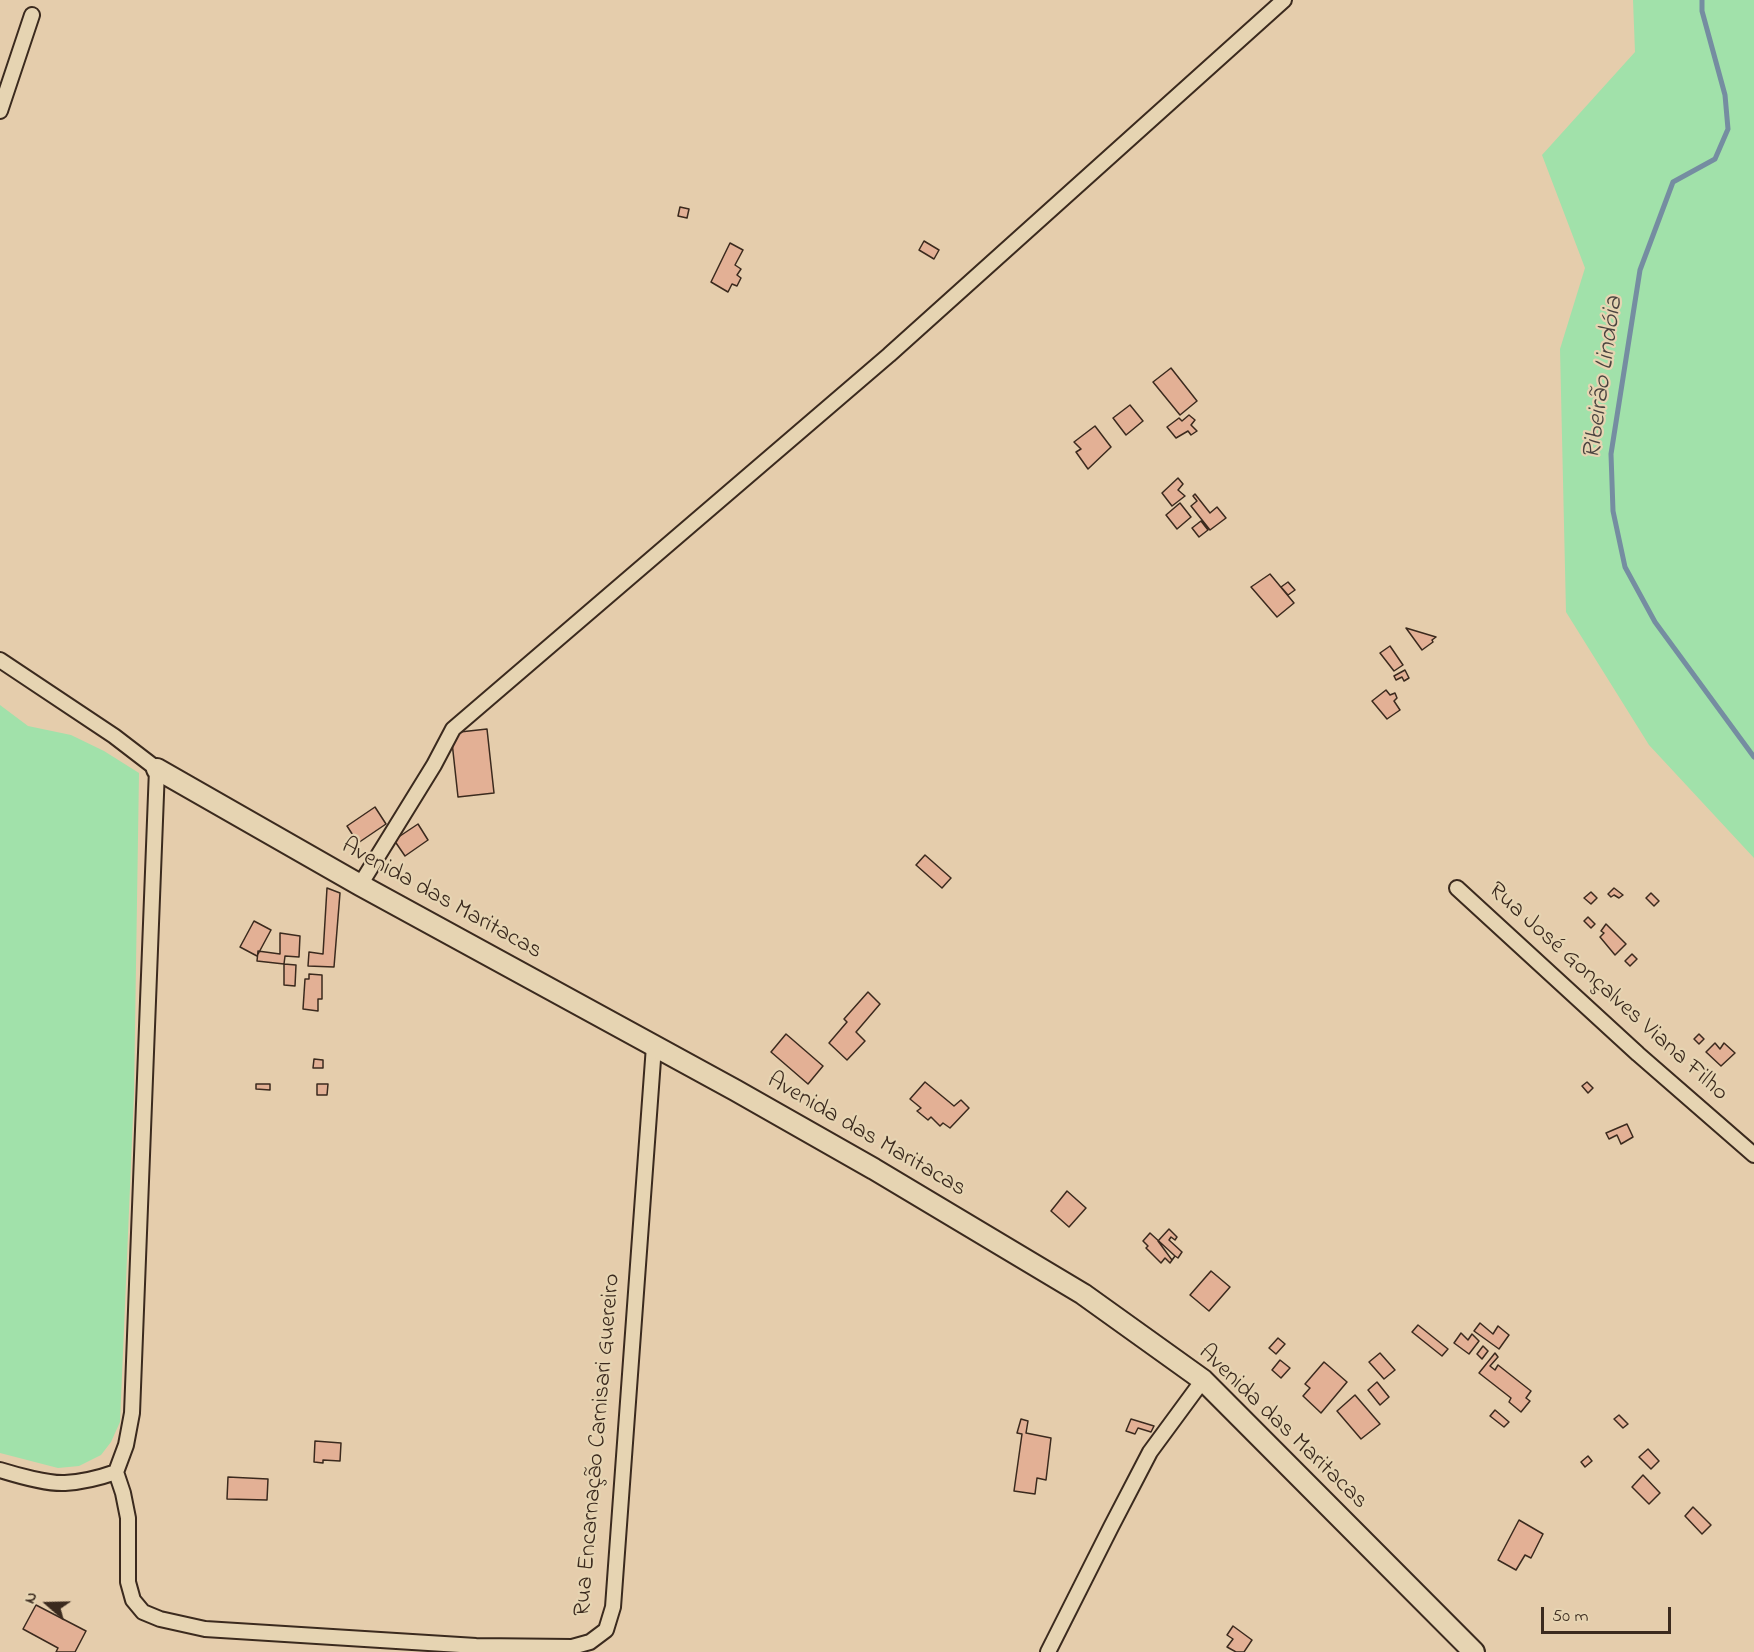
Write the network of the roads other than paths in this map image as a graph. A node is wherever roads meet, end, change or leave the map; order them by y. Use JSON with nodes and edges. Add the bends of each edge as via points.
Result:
{"nodes":[{"id":1,"x":1284,"y":0,"type":"edge"},
{"id":2,"x":33,"y":15,"type":"dead end"},
{"id":3,"x":0,"y":111,"type":"edge"},
{"id":4,"x":0,"y":660,"type":"edge"},
{"id":5,"x":157,"y":769,"type":"junction"},
{"id":6,"x":360,"y":885,"type":"junction"},
{"id":7,"x":1457,"y":888,"type":"dead end"},
{"id":8,"x":654,"y":1046,"type":"junction"},
{"id":9,"x":1754,"y":1155,"type":"edge"},
{"id":10,"x":1203,"y":1380,"type":"junction"},
{"id":11,"x":0,"y":1470,"type":"edge"},
{"id":12,"x":116,"y":1472,"type":"junction"},
{"id":13,"x":1048,"y":1652,"type":"edge"},
{"id":14,"x":1473,"y":1652,"type":"edge"}],
"edges":[{"from":1,"to":6,"type":"street","via":[[889,355],[453,729]]},
{"from":2,"to":3,"type":"street"},
{"from":4,"to":5,"type":"street"},
{"from":5,"to":6,"type":"street","name":"Avenida das Maritacas"},
{"from":5,"to":12,"type":"street","via":[[132,1413]]},
{"from":6,"to":8,"type":"street","name":"Avenida das Maritacas"},
{"from":7,"to":9,"type":"street","name":"Rua José Gonçalves Viana Filho"},
{"from":8,"to":10,"type":"street","name":"Avenida das Maritacas","via":[[874,1169],[1083,1294]]},
{"from":8,"to":12,"type":"street","name":"Rua Encarnação Carnisari Guereiro","via":[[613,1608],[606,1630],[590,1642],[572,1647],[476,1646],[205,1629],[160,1619],[143,1612],[133,1600],[128,1582],[128,1518]]},
{"from":10,"to":13,"type":"street","via":[[1150,1452]]},
{"from":10,"to":14,"type":"street","name":"Avenida das Maritacas"},
{"from":11,"to":12,"type":"street","via":[[63,1484]]}]}
